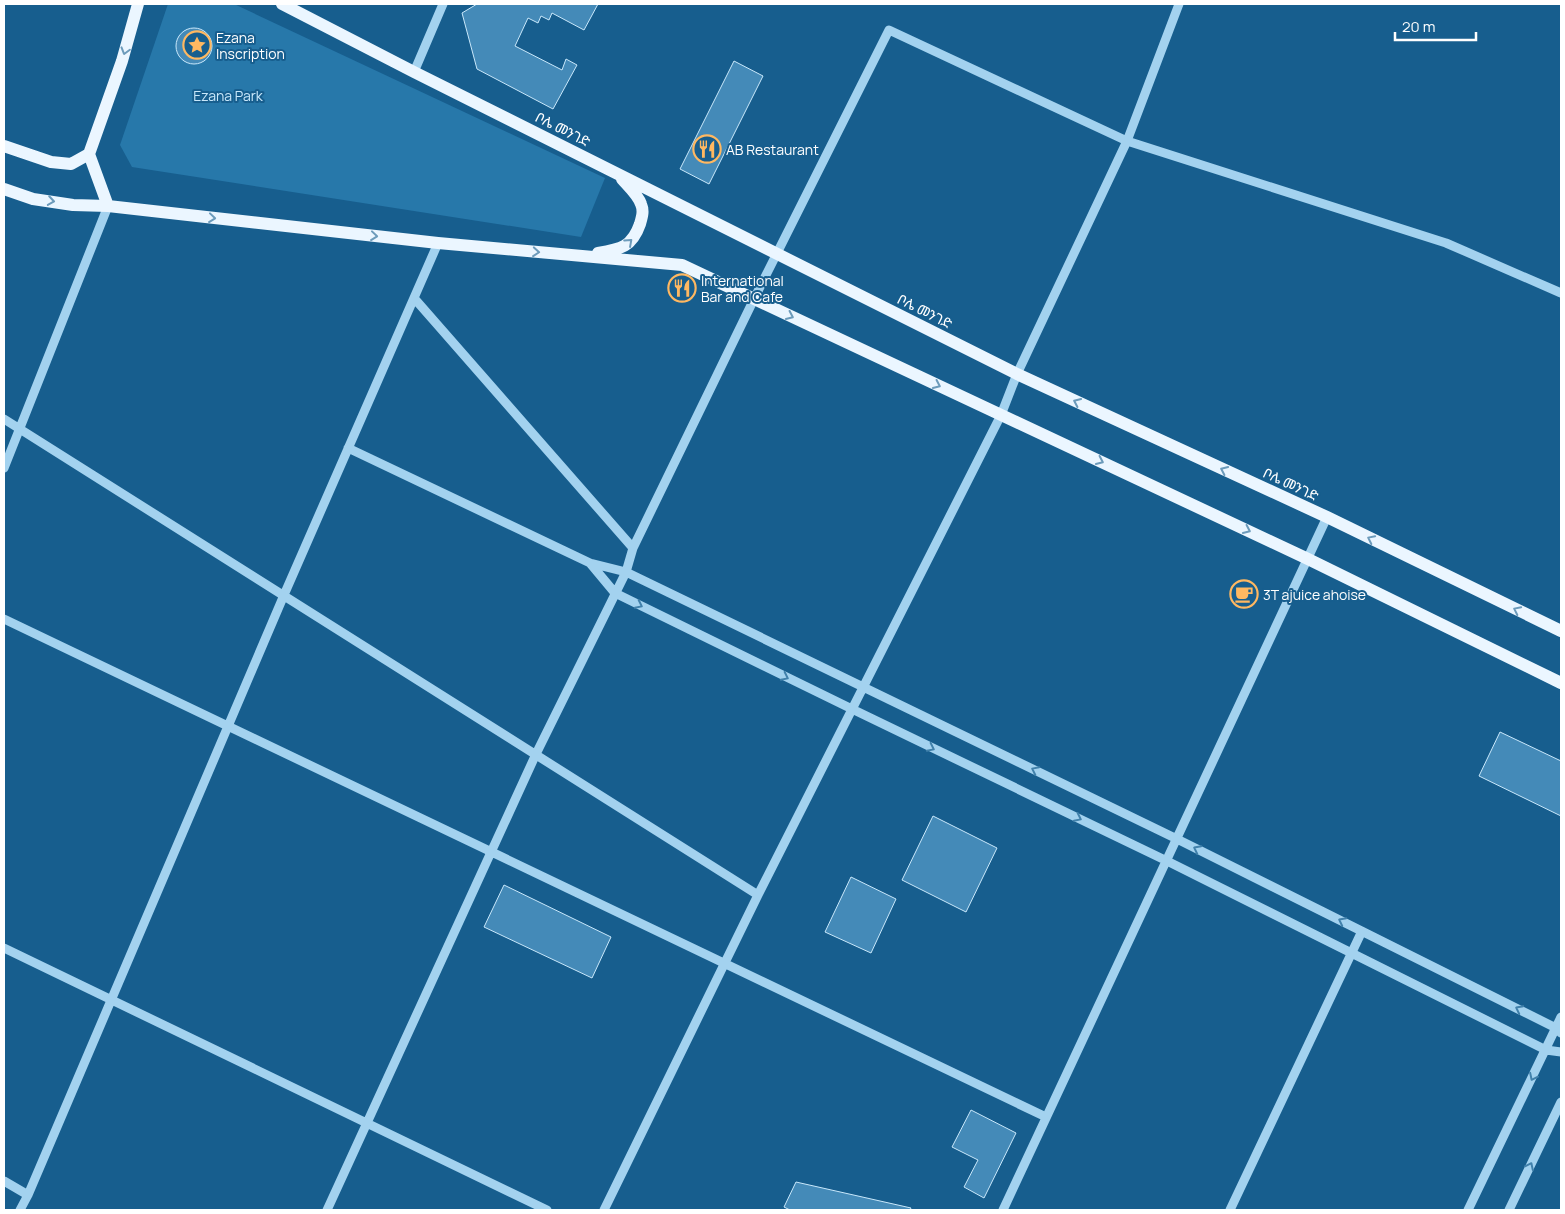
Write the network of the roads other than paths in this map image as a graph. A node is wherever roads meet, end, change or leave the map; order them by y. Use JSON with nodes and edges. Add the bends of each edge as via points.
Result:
{"nodes":[{"id":1,"x":138,"y":4,"type":"edge"},
{"id":2,"x":282,"y":4,"type":"edge"},
{"id":3,"x":443,"y":4,"type":"edge"},
{"id":4,"x":1179,"y":4,"type":"edge"},
{"id":5,"x":414,"y":72,"type":"junction"},
{"id":6,"x":1127,"y":141,"type":"junction"},
{"id":7,"x":4,"y":146,"type":"edge"},
{"id":8,"x":89,"y":154,"type":"junction"},
{"id":9,"x":618,"y":173,"type":"junction"},
{"id":10,"x":4,"y":189,"type":"edge"},
{"id":11,"x":108,"y":206,"type":"junction"},
{"id":12,"x":438,"y":243,"type":"junction"},
{"id":13,"x":777,"y":254,"type":"junction"},
{"id":14,"x":584,"y":256,"type":"junction"},
{"id":15,"x":1561,"y":293,"type":"edge"},
{"id":16,"x":414,"y":298,"type":"junction"},
{"id":17,"x":754,"y":299,"type":"junction"},
{"id":18,"x":1018,"y":374,"type":"junction"},
{"id":19,"x":1002,"y":415,"type":"junction"},
{"id":20,"x":4,"y":419,"type":"edge"},
{"id":21,"x":19,"y":428,"type":"junction"},
{"id":22,"x":348,"y":448,"type":"junction"},
{"id":23,"x":4,"y":468,"type":"edge"},
{"id":24,"x":1328,"y":518,"type":"junction"},
{"id":25,"x":633,"y":548,"type":"junction"},
{"id":26,"x":1308,"y":558,"type":"junction"},
{"id":27,"x":590,"y":563,"type":"junction"},
{"id":28,"x":626,"y":572,"type":"junction"},
{"id":29,"x":615,"y":593,"type":"junction"},
{"id":30,"x":284,"y":596,"type":"junction"},
{"id":31,"x":4,"y":619,"type":"edge"},
{"id":32,"x":1561,"y":631,"type":"edge"},
{"id":33,"x":1561,"y":683,"type":"edge"},
{"id":34,"x":863,"y":687,"type":"junction"},
{"id":35,"x":852,"y":709,"type":"junction"},
{"id":36,"x":228,"y":726,"type":"junction"},
{"id":37,"x":536,"y":754,"type":"junction"},
{"id":38,"x":1177,"y":839,"type":"junction"},
{"id":39,"x":491,"y":852,"type":"junction"},
{"id":40,"x":1167,"y":861,"type":"junction"},
{"id":41,"x":758,"y":895,"type":"junction"},
{"id":42,"x":1362,"y":931,"type":"junction"},
{"id":43,"x":4,"y":948,"type":"edge"},
{"id":44,"x":1352,"y":953,"type":"junction"},
{"id":45,"x":724,"y":963,"type":"junction"},
{"id":46,"x":111,"y":999,"type":"junction"},
{"id":47,"x":1561,"y":1017,"type":"edge"},
{"id":48,"x":1558,"y":1030,"type":"edge"},
{"id":49,"x":1546,"y":1050,"type":"junction"},
{"id":50,"x":1561,"y":1052,"type":"edge"},
{"id":51,"x":1561,"y":1102,"type":"edge"},
{"id":52,"x":1046,"y":1116,"type":"junction"},
{"id":53,"x":367,"y":1123,"type":"junction"},
{"id":54,"x":4,"y":1181,"type":"edge"},
{"id":55,"x":28,"y":1195,"type":"junction"},
{"id":56,"x":20,"y":1210,"type":"edge"},
{"id":57,"x":326,"y":1210,"type":"edge"},
{"id":58,"x":547,"y":1210,"type":"edge"},
{"id":59,"x":604,"y":1210,"type":"edge"},
{"id":60,"x":1003,"y":1210,"type":"edge"},
{"id":61,"x":1230,"y":1210,"type":"edge"},
{"id":62,"x":1468,"y":1210,"type":"edge"},
{"id":63,"x":1509,"y":1210,"type":"edge"}],
"edges":[{"from":1,"to":8,"type":"main road","one_way":true,"via":[[122,62]]},
{"from":2,"to":5,"type":"main road","name":"ቦሌ መንገድ"},
{"from":3,"to":5,"type":"street"},
{"from":4,"to":6,"type":"street"},
{"from":5,"to":9,"type":"main road","name":"ቦሌ መንገድ"},
{"from":6,"to":13,"type":"street","via":[[889,30]]},
{"from":6,"to":15,"type":"street","via":[[1446,243]]},
{"from":6,"to":18,"type":"street"},
{"from":7,"to":8,"type":"main road","via":[[51,162],[71,164]]},
{"from":8,"to":11,"type":"main road"},
{"from":9,"to":13,"type":"main road","name":"ቦሌ መንገድ"},
{"from":14,"to":9,"type":"main road","one_way":true,"via":[[628,245],[639,226],[643,214],[641,205]]},
{"from":10,"to":11,"type":"main road","one_way":true,"via":[[33,199]]},
{"from":11,"to":12,"type":"main road","one_way":true},
{"from":11,"to":21,"type":"street"},
{"from":12,"to":14,"type":"main road","one_way":true},
{"from":12,"to":16,"type":"street"},
{"from":13,"to":17,"type":"street"},
{"from":13,"to":18,"type":"main road","name":"ቦሌ መንገድ"},
{"from":14,"to":17,"type":"main road","via":[[682,265]]},
{"from":16,"to":22,"type":"street"},
{"from":16,"to":25,"type":"street"},
{"from":17,"to":19,"type":"main road","one_way":true},
{"from":17,"to":25,"type":"street"},
{"from":18,"to":19,"type":"street"},
{"from":24,"to":18,"type":"main road","name":"ቦሌ መንገድ","one_way":true},
{"from":19,"to":26,"type":"main road","one_way":true},
{"from":19,"to":34,"type":"street"},
{"from":20,"to":21,"type":"street"},
{"from":21,"to":23,"type":"street"},
{"from":21,"to":30,"type":"street"},
{"from":22,"to":27,"type":"street"},
{"from":22,"to":30,"type":"street"},
{"from":24,"to":26,"type":"street"},
{"from":32,"to":24,"type":"main road","name":"ቦሌ መንገድ","one_way":true},
{"from":25,"to":28,"type":"street"},
{"from":26,"to":33,"type":"main road"},
{"from":26,"to":38,"type":"street"},
{"from":27,"to":28,"type":"street"},
{"from":27,"to":29,"type":"street"},
{"from":28,"to":29,"type":"street"},
{"from":28,"to":34,"type":"street"},
{"from":29,"to":35,"type":"street","one_way":true},
{"from":29,"to":37,"type":"street"},
{"from":30,"to":36,"type":"street"},
{"from":30,"to":37,"type":"street"},
{"from":31,"to":36,"type":"street"},
{"from":34,"to":35,"type":"street"},
{"from":38,"to":34,"type":"street","one_way":true},
{"from":35,"to":40,"type":"street","one_way":true},
{"from":35,"to":41,"type":"street"},
{"from":36,"to":39,"type":"street"},
{"from":36,"to":46,"type":"street"},
{"from":37,"to":39,"type":"street"},
{"from":37,"to":41,"type":"street"},
{"from":38,"to":40,"type":"street"},
{"from":42,"to":38,"type":"street","one_way":true},
{"from":39,"to":45,"type":"street"},
{"from":39,"to":53,"type":"street"},
{"from":40,"to":44,"type":"street"},
{"from":40,"to":52,"type":"street"},
{"from":41,"to":45,"type":"street"},
{"from":42,"to":44,"type":"street"},
{"from":48,"to":42,"type":"street","one_way":true},
{"from":43,"to":46,"type":"street"},
{"from":44,"to":49,"type":"street"},
{"from":44,"to":61,"type":"street"},
{"from":45,"to":52,"type":"street"},
{"from":45,"to":59,"type":"street"},
{"from":46,"to":53,"type":"street"},
{"from":46,"to":55,"type":"street"},
{"from":47,"to":48,"type":"street"},
{"from":48,"to":49,"type":"street"},
{"from":49,"to":50,"type":"street"},
{"from":49,"to":62,"type":"street","one_way":true},
{"from":63,"to":51,"type":"street","one_way":true},
{"from":52,"to":60,"type":"street"},
{"from":53,"to":57,"type":"street"},
{"from":53,"to":58,"type":"street"},
{"from":54,"to":55,"type":"street"},
{"from":55,"to":56,"type":"street"}]}
